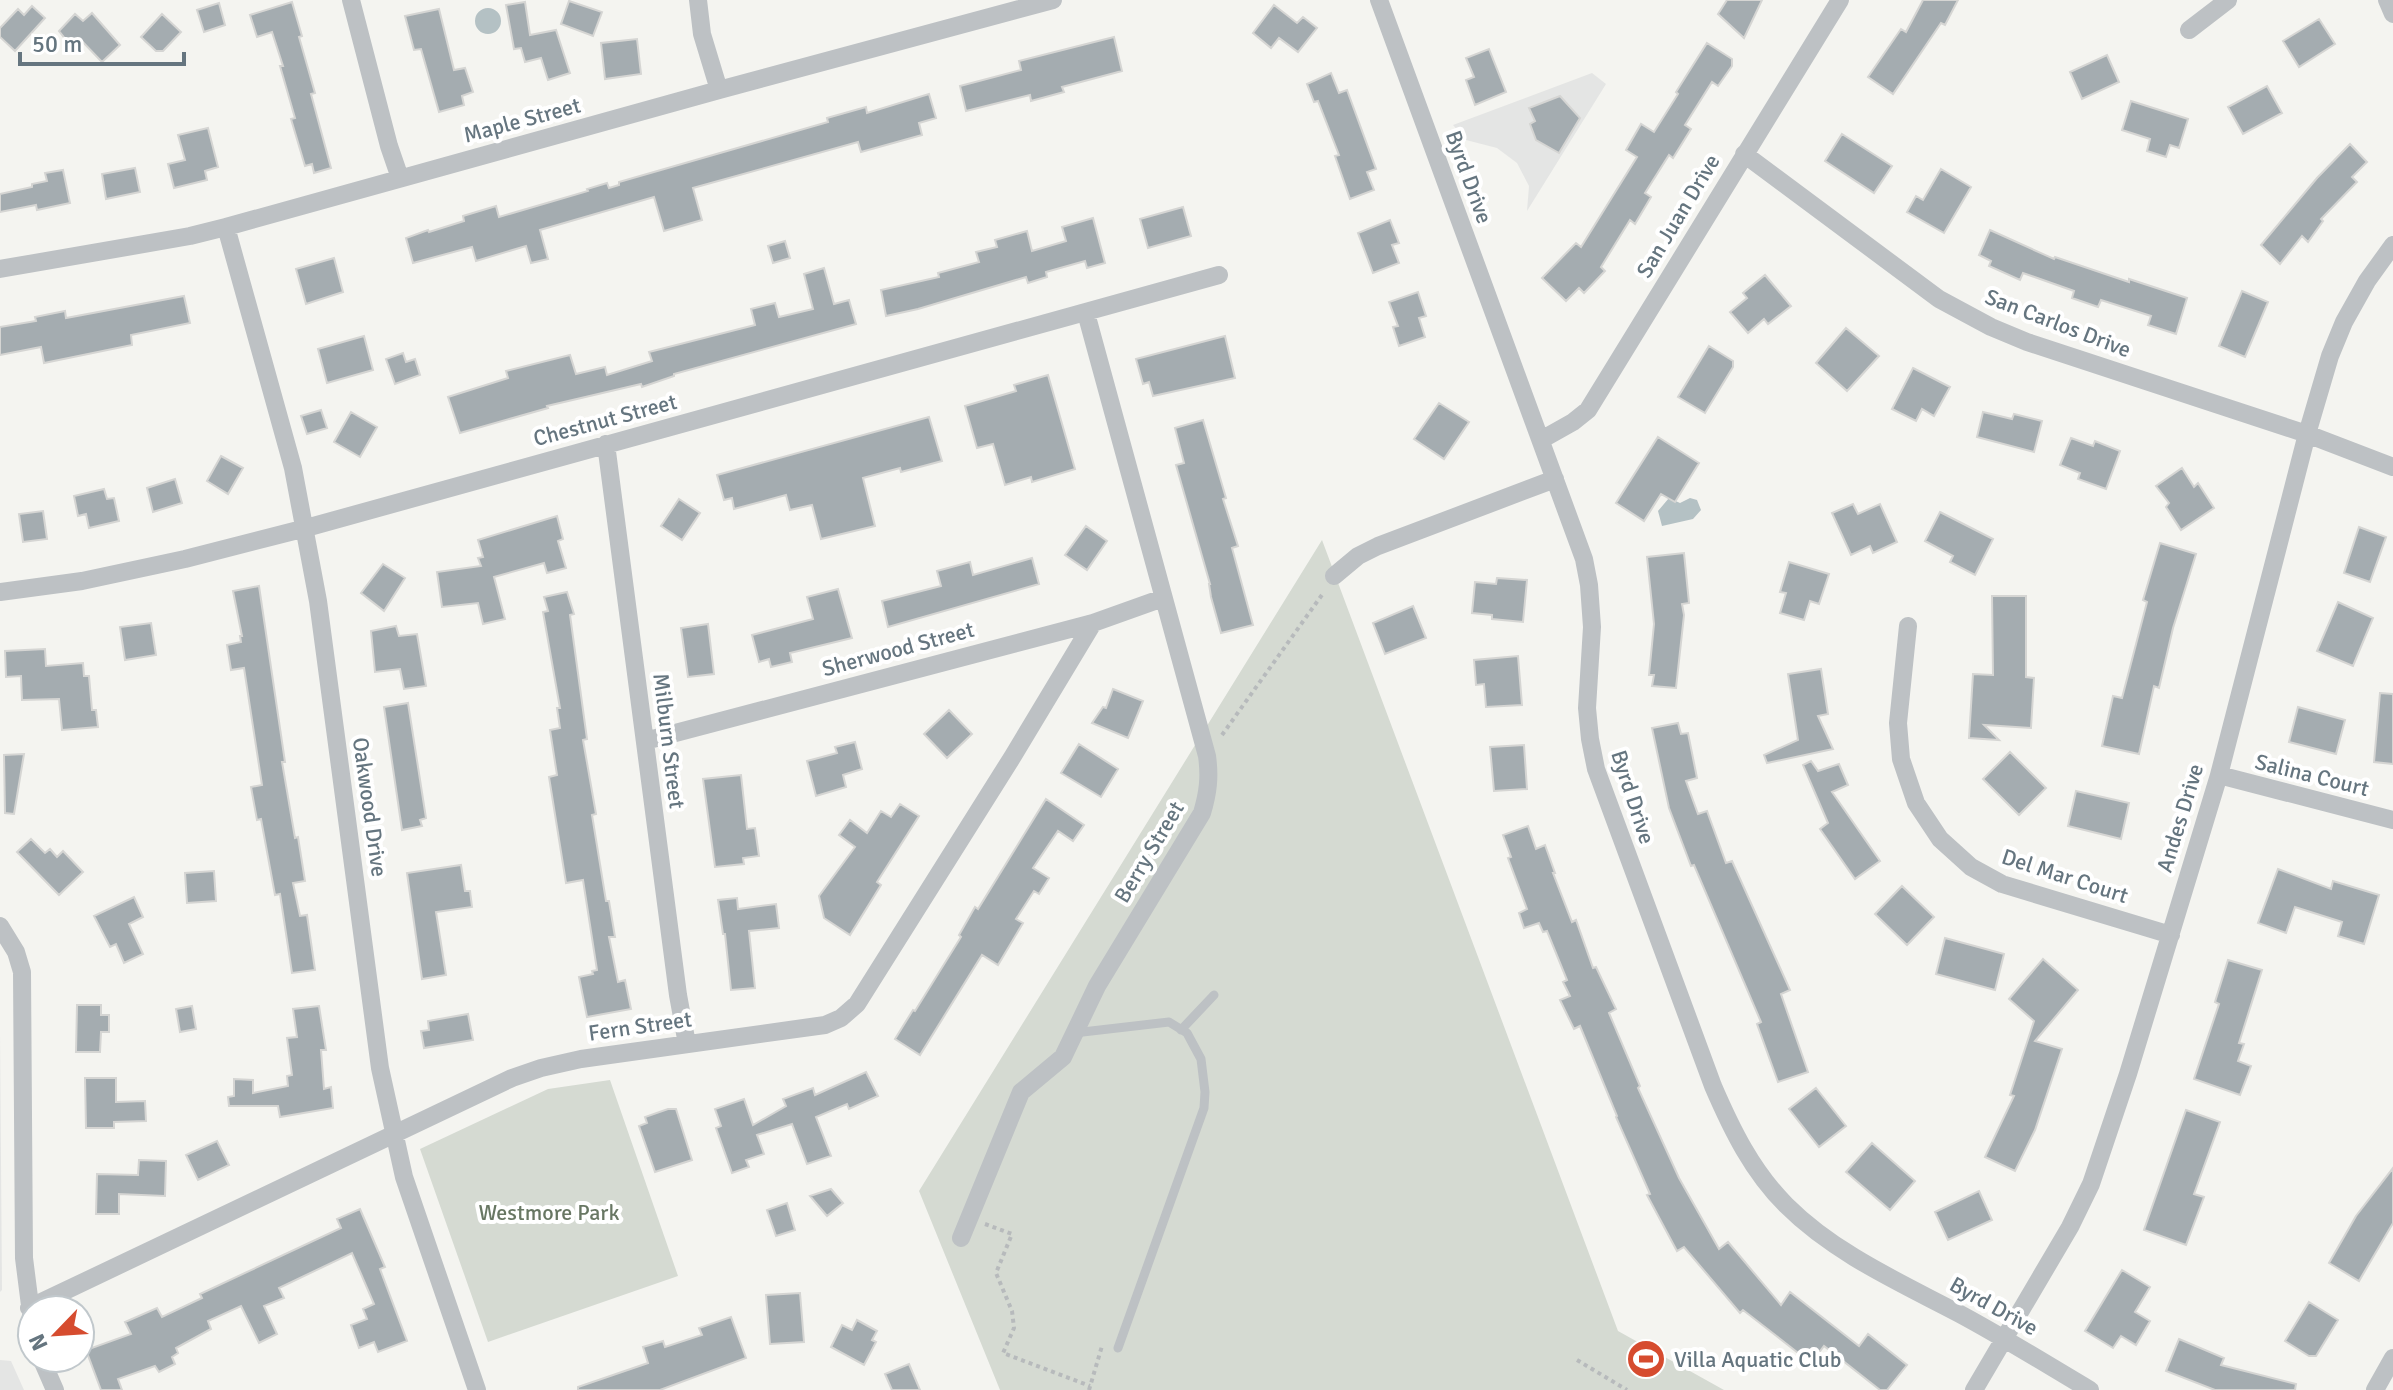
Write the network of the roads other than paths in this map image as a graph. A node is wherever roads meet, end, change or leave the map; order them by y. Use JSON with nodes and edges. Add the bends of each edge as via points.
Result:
{"nodes":[{"id":1,"x":351,"y":0,"type":"edge"},
{"id":2,"x":698,"y":0,"type":"edge"},
{"id":3,"x":1053,"y":0,"type":"edge"},
{"id":4,"x":1379,"y":0,"type":"edge"},
{"id":5,"x":1840,"y":0,"type":"edge"},
{"id":6,"x":2228,"y":0,"type":"edge"},
{"id":7,"x":2387,"y":0,"type":"edge"},
{"id":8,"x":2393,"y":14,"type":"edge"},
{"id":9,"x":2189,"y":30,"type":"dead end"},
{"id":10,"x":719,"y":90,"type":"junction"},
{"id":11,"x":1744,"y":154,"type":"junction"},
{"id":12,"x":400,"y":178,"type":"junction"},
{"id":13,"x":226,"y":227,"type":"junction"},
{"id":14,"x":2393,"y":245,"type":"edge"},
{"id":15,"x":0,"y":269,"type":"edge"},
{"id":16,"x":1219,"y":275,"type":"dead end"},
{"id":17,"x":1086,"y":313,"type":"junction"},
{"id":18,"x":2307,"y":434,"type":"junction"},
{"id":19,"x":1541,"y":440,"type":"junction"},
{"id":20,"x":606,"y":444,"type":"junction"},
{"id":21,"x":2393,"y":467,"type":"edge"},
{"id":22,"x":1555,"y":479,"type":"junction"},
{"id":23,"x":306,"y":528,"type":"junction"},
{"id":24,"x":1334,"y":576,"type":"road end"},
{"id":25,"x":0,"y":592,"type":"edge"},
{"id":26,"x":1163,"y":598,"type":"junction"},
{"id":27,"x":1093,"y":623,"type":"junction"},
{"id":28,"x":1908,"y":626,"type":"dead end"},
{"id":29,"x":645,"y":741,"type":"junction"},
{"id":30,"x":2219,"y":775,"type":"junction"},
{"id":31,"x":2393,"y":820,"type":"edge"},
{"id":32,"x":0,"y":926,"type":"edge"},
{"id":33,"x":2171,"y":935,"type":"junction"},
{"id":34,"x":1214,"y":995,"type":"dead end"},
{"id":35,"x":1181,"y":1030,"type":"junction"},
{"id":36,"x":1074,"y":1033,"type":"junction"},
{"id":37,"x":687,"y":1044,"type":"junction"},
{"id":38,"x":395,"y":1136,"type":"junction"},
{"id":39,"x":961,"y":1238,"type":"dead end"},
{"id":40,"x":28,"y":1294,"type":"edge"},
{"id":41,"x":74,"y":1294,"type":"edge"},
{"id":42,"x":2005,"y":1338,"type":"junction"},
{"id":43,"x":1118,"y":1348,"type":"road end"},
{"id":44,"x":2393,"y":1358,"type":"edge"},
{"id":45,"x":477,"y":1390,"type":"edge"},
{"id":46,"x":1974,"y":1390,"type":"edge"},
{"id":47,"x":2090,"y":1390,"type":"edge"},
{"id":48,"x":2375,"y":1390,"type":"edge"}],
"edges":[{"from":1,"to":12,"type":"street"},
{"from":2,"to":10,"type":"street"},
{"from":3,"to":10,"type":"street","name":"Maple Street"},
{"from":4,"to":19,"type":"street","name":"Byrd Drive"},
{"from":5,"to":11,"type":"street","name":"San Juan Drive"},
{"from":6,"to":9,"type":"street"},
{"from":7,"to":8,"type":"street"},
{"from":10,"to":12,"type":"street","name":"Maple Street"},
{"from":11,"to":18,"type":"street","name":"San Carlos Drive","via":[[1939,299],[1991,327]]},
{"from":11,"to":19,"type":"street","name":"San Juan Drive","via":[[1588,410]]},
{"from":12,"to":13,"type":"street","name":"Maple Street"},
{"from":13,"to":15,"type":"street","name":"Maple Street"},
{"from":13,"to":23,"type":"street","name":"Oakwood Drive"},
{"from":14,"to":18,"type":"street","name":"Andes Drive","via":[[2344,322]]},
{"from":16,"to":17,"type":"street","name":"Chestnut Street"},
{"from":17,"to":20,"type":"street","name":"Chestnut Street"},
{"from":17,"to":26,"type":"street","name":"Berry Street"},
{"from":18,"to":21,"type":"street","name":"San Carlos Drive"},
{"from":18,"to":30,"type":"street","name":"Andes Drive"},
{"from":19,"to":22,"type":"street","name":"Byrd Drive"},
{"from":20,"to":23,"type":"street","name":"Chestnut Street"},
{"from":20,"to":29,"type":"street","name":"Milburn Street"},
{"from":22,"to":24,"type":"street","via":[[1378,546]]},
{"from":22,"to":42,"type":"street","name":"Byrd Drive","via":[[1589,585],[1587,708],[1596,769],[1734,1134],[1769,1186],[1811,1226],[1879,1271]]},
{"from":23,"to":25,"type":"street","name":"Chestnut Street","via":[[126,572]]},
{"from":23,"to":38,"type":"street","name":"Oakwood Drive","via":[[380,1068]]},
{"from":26,"to":27,"type":"street","name":"Sherwood Street"},
{"from":26,"to":36,"type":"street","name":"Berry Street","via":[[1207,756],[1207,796]]},
{"from":27,"to":29,"type":"street","name":"Sherwood Street"},
{"from":27,"to":37,"type":"street","name":"Fern Street","via":[[857,1004],[825,1025]]},
{"from":28,"to":33,"type":"street","name":"Del Mar Court","via":[[1898,723],[1901,759],[1916,803],[1940,839],[1971,867],[2002,884]]},
{"from":29,"to":37,"type":"street","name":"Milburn Street"},
{"from":30,"to":31,"type":"street","name":"Salina Court"},
{"from":30,"to":33,"type":"street","name":"Andes Drive"},
{"from":32,"to":40,"type":"street","via":[[22,972]]},
{"from":33,"to":42,"type":"street","name":"Andes Drive","via":[[2091,1184]]},
{"from":34,"to":35,"type":"lane"},
{"from":35,"to":36,"type":"lane","via":[[1169,1022]]},
{"from":35,"to":43,"type":"lane","via":[[1201,1059],[1204,1108]]},
{"from":36,"to":39,"type":"street","name":"Berry Street","via":[[1063,1057],[1021,1092]]},
{"from":37,"to":38,"type":"street","name":"Fern Street","via":[[541,1068]]},
{"from":38,"to":41,"type":"street","name":"Fern Street"},
{"from":38,"to":45,"type":"street","name":"Oakwood Drive","via":[[412,1203]]},
{"from":42,"to":46,"type":"street","name":"Andes Drive"},
{"from":42,"to":47,"type":"street","name":"Byrd Drive"},
{"from":44,"to":48,"type":"street"}]}
